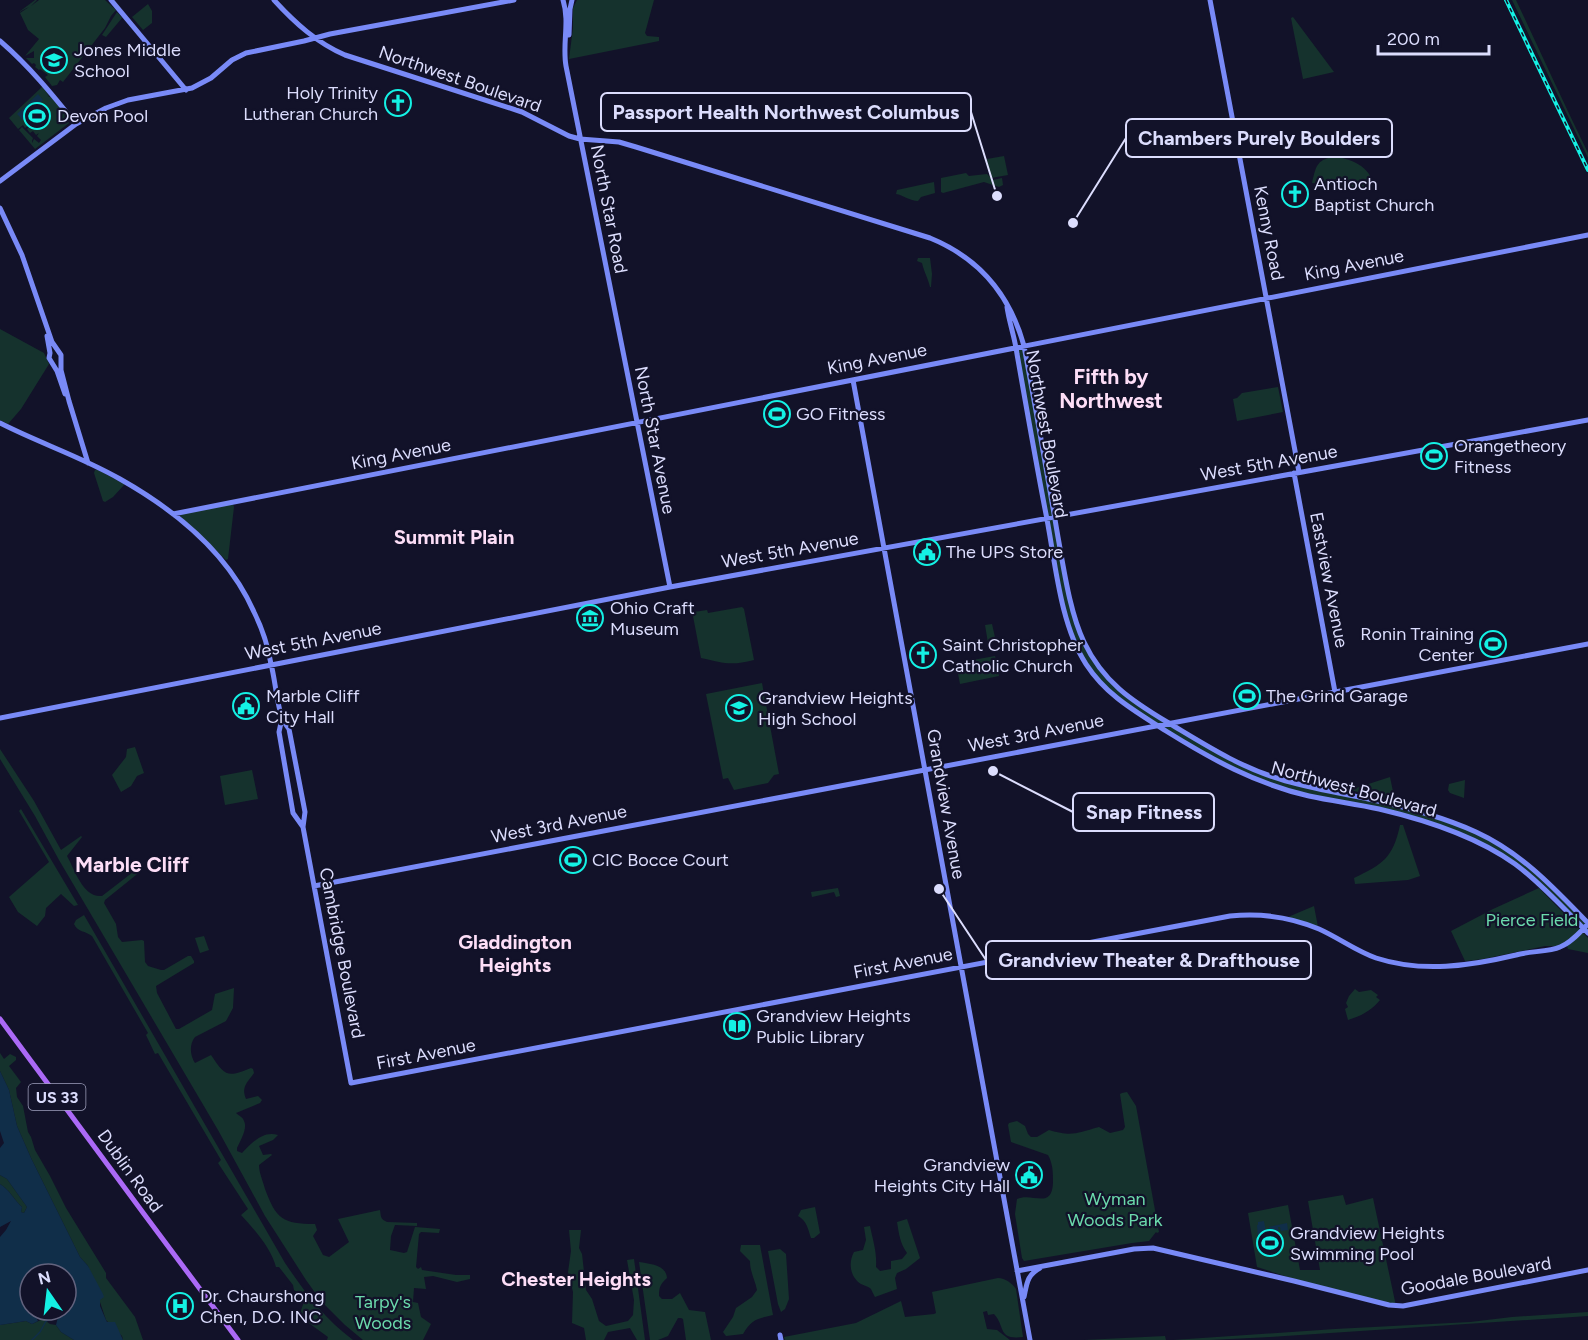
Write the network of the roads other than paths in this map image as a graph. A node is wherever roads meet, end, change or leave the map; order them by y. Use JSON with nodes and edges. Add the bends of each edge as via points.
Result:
{"nodes":[{"id":1,"x":111,"y":0,"type":"edge"},
{"id":2,"x":274,"y":0,"type":"edge"},
{"id":3,"x":514,"y":0,"type":"edge"},
{"id":4,"x":563,"y":0,"type":"edge"},
{"id":5,"x":572,"y":0,"type":"edge"},
{"id":6,"x":1210,"y":0,"type":"edge"},
{"id":7,"x":314,"y":39,"type":"junction"},
{"id":8,"x":0,"y":41,"type":"edge"},
{"id":9,"x":565,"y":54,"type":"junction"},
{"id":10,"x":186,"y":90,"type":"junction"},
{"id":11,"x":76,"y":124,"type":"junction"},
{"id":12,"x":580,"y":139,"type":"junction"},
{"id":13,"x":0,"y":181,"type":"edge"},
{"id":14,"x":0,"y":208,"type":"edge"},
{"id":15,"x":1588,"y":235,"type":"edge"},
{"id":16,"x":1266,"y":297,"type":"junction"},
{"id":17,"x":612,"y":298,"type":"joint"},
{"id":18,"x":1007,"y":305,"type":"junction"},
{"id":19,"x":44,"y":320,"type":"junction"},
{"id":20,"x":1024,"y":346,"type":"junction"},
{"id":21,"x":1016,"y":347,"type":"junction"},
{"id":22,"x":57,"y":351,"type":"junction"},
{"id":23,"x":50,"y":353,"type":"junction"},
{"id":24,"x":61,"y":359,"type":"junction"},
{"id":25,"x":52,"y":362,"type":"junction"},
{"id":26,"x":853,"y":380,"type":"junction"},
{"id":27,"x":69,"y":401,"type":"junction"},
{"id":28,"x":1588,"y":420,"type":"edge"},
{"id":29,"x":636,"y":422,"type":"junction"},
{"id":30,"x":0,"y":423,"type":"edge"},
{"id":31,"x":88,"y":463,"type":"junction"},
{"id":32,"x":1297,"y":473,"type":"junction"},
{"id":33,"x":173,"y":514,"type":"junction"},
{"id":34,"x":1054,"y":517,"type":"junction"},
{"id":35,"x":1047,"y":518,"type":"junction"},
{"id":36,"x":884,"y":548,"type":"junction"},
{"id":37,"x":670,"y":587,"type":"junction"},
{"id":38,"x":1588,"y":644,"type":"edge"},
{"id":39,"x":272,"y":665,"type":"junction"},
{"id":40,"x":1335,"y":692,"type":"junction"},
{"id":41,"x":0,"y":718,"type":"edge"},
{"id":42,"x":282,"y":718,"type":"junction"},
{"id":43,"x":1169,"y":723,"type":"junction"},
{"id":44,"x":1157,"y":725,"type":"junction"},
{"id":45,"x":924,"y":770,"type":"junction"},
{"id":46,"x":303,"y":828,"type":"junction"},
{"id":47,"x":314,"y":886,"type":"junction"},
{"id":48,"x":1587,"y":927,"type":"edge"},
{"id":49,"x":961,"y":967,"type":"junction"},
{"id":50,"x":0,"y":1019,"type":"edge"},
{"id":51,"x":351,"y":1083,"type":"joint"},
{"id":52,"x":1050,"y":1264,"type":"junction"},
{"id":53,"x":1588,"y":1270,"type":"edge"},
{"id":54,"x":1017,"y":1271,"type":"junction"},
{"id":55,"x":1023,"y":1302,"type":"junction"},
{"id":56,"x":238,"y":1340,"type":"edge"},
{"id":57,"x":1030,"y":1340,"type":"edge"}],
"edges":[{"from":1,"to":10,"type":"street"},
{"from":2,"to":7,"type":"street","name":"Northwest Boulevard"},
{"from":3,"to":7,"type":"street"},
{"from":4,"to":9,"type":"street","name":"North Star Road","via":[[567,23]]},
{"from":5,"to":9,"type":"street","name":"North Star Road"},
{"from":6,"to":16,"type":"street","name":"Kenny Road"},
{"from":7,"to":10,"type":"street","via":[[246,53],[205,82]]},
{"from":7,"to":12,"type":"street","name":"Northwest Boulevard","via":[[345,56],[522,112]]},
{"from":8,"to":11,"type":"street","via":[[46,86]]},
{"from":9,"to":12,"type":"street","name":"North Star Road"},
{"from":10,"to":11,"type":"street","via":[[118,103]]},
{"from":11,"to":13,"type":"street"},
{"from":12,"to":17,"type":"street","name":"North Star Road"},
{"from":12,"to":18,"type":"street","name":"Northwest Boulevard","via":[[631,145],[930,238],[974,262]]},
{"from":14,"to":19,"type":"street","via":[[22,255]]},
{"from":15,"to":16,"type":"street","name":"King Avenue"},
{"from":16,"to":20,"type":"street","name":"King Avenue"},
{"from":16,"to":32,"type":"street","name":"Kenny Road"},
{"from":17,"to":29,"type":"street","name":"North Star Avenue"},
{"from":18,"to":20,"type":"street","name":"Northwest Boulevard"},
{"from":18,"to":21,"type":"street","name":"Northwest Boulevard"},
{"from":19,"to":22,"type":"street"},
{"from":19,"to":23,"type":"street"},
{"from":20,"to":21,"type":"street","name":"King Avenue"},
{"from":20,"to":34,"type":"street","name":"Northwest Boulevard"},
{"from":21,"to":26,"type":"street","name":"King Avenue"},
{"from":21,"to":35,"type":"street","name":"Northwest Boulevard"},
{"from":22,"to":23,"type":"street"},
{"from":22,"to":24,"type":"street"},
{"from":23,"to":25,"type":"street"},
{"from":24,"to":25,"type":"street"},
{"from":24,"to":27,"type":"street"},
{"from":25,"to":27,"type":"street"},
{"from":26,"to":29,"type":"street","name":"King Avenue"},
{"from":26,"to":36,"type":"street","name":"Grandview Avenue"},
{"from":27,"to":31,"type":"street"},
{"from":28,"to":32,"type":"street","name":"West 5th Avenue"},
{"from":29,"to":33,"type":"street","name":"King Avenue"},
{"from":29,"to":37,"type":"street","name":"North Star Avenue"},
{"from":30,"to":31,"type":"street","name":"Cambridge Boulevard"},
{"from":31,"to":33,"type":"street","name":"Cambridge Boulevard","via":[[136,488]]},
{"from":32,"to":34,"type":"street","name":"West 5th Avenue"},
{"from":32,"to":40,"type":"street","name":"Eastview Avenue"},
{"from":33,"to":39,"type":"street","name":"Cambridge Boulevard","via":[[220,558],[243,590],[256,614]]},
{"from":34,"to":35,"type":"street","name":"West 5th Avenue"},
{"from":34,"to":43,"type":"street","name":"Northwest Boulevard","via":[[1074,614],[1087,648],[1119,690]]},
{"from":35,"to":36,"type":"street","name":"West 5th Avenue"},
{"from":35,"to":44,"type":"street","name":"Northwest Boulevard","via":[[1067,624],[1080,653],[1097,679],[1119,701]]},
{"from":36,"to":37,"type":"street","name":"West 5th Avenue"},
{"from":36,"to":45,"type":"street","name":"Grandview Avenue"},
{"from":37,"to":39,"type":"street","name":"West 5th Avenue"},
{"from":38,"to":40,"type":"street","name":"West 3rd Avenue"},
{"from":39,"to":41,"type":"street","name":"West 5th Avenue"},
{"from":39,"to":42,"type":"street","name":"Cambridge Boulevard"},
{"from":40,"to":43,"type":"street","name":"West 3rd Avenue"},
{"from":42,"to":46,"type":"street","name":"Cambridge Boulevard","via":[[289,729],[305,812]]},
{"from":42,"to":46,"type":"street","name":"Cambridge Boulevard","via":[[279,732],[293,813]]},
{"from":43,"to":44,"type":"street","name":"West 3rd Avenue"},
{"from":43,"to":48,"type":"street","name":"Northwest Boulevard","via":[[1265,774],[1404,808],[1474,831],[1526,863]]},
{"from":44,"to":45,"type":"street","name":"West 3rd Avenue"},
{"from":44,"to":48,"type":"street","name":"Northwest Boulevard","via":[[1223,764],[1276,787],[1419,820],[1476,841],[1516,865]]},
{"from":45,"to":47,"type":"street","name":"West 3rd Avenue"},
{"from":45,"to":49,"type":"street","name":"Grandview Avenue"},
{"from":46,"to":47,"type":"street","name":"Cambridge Boulevard"},
{"from":47,"to":51,"type":"street","name":"Cambridge Boulevard"},
{"from":48,"to":49,"type":"street","name":"First Avenue","via":[[1559,948],[1464,965],[1425,967],[1380,959],[1293,920],[1238,915]]},
{"from":49,"to":51,"type":"street","name":"First Avenue"},
{"from":49,"to":54,"type":"street","name":"Grandview Avenue"},
{"from":50,"to":56,"type":"main road","name":"Dublin Road","number":"US 33"},
{"from":52,"to":53,"type":"street","name":"Goodale Boulevard","via":[[1134,1249],[1156,1249],[1403,1306]]},
{"from":52,"to":54,"type":"street","name":"Goodale Boulevard"},
{"from":52,"to":55,"type":"street","via":[[1030,1275]]},
{"from":54,"to":55,"type":"street","name":"Grandview Avenue"},
{"from":55,"to":57,"type":"street","name":"Grandview Avenue"}]}
